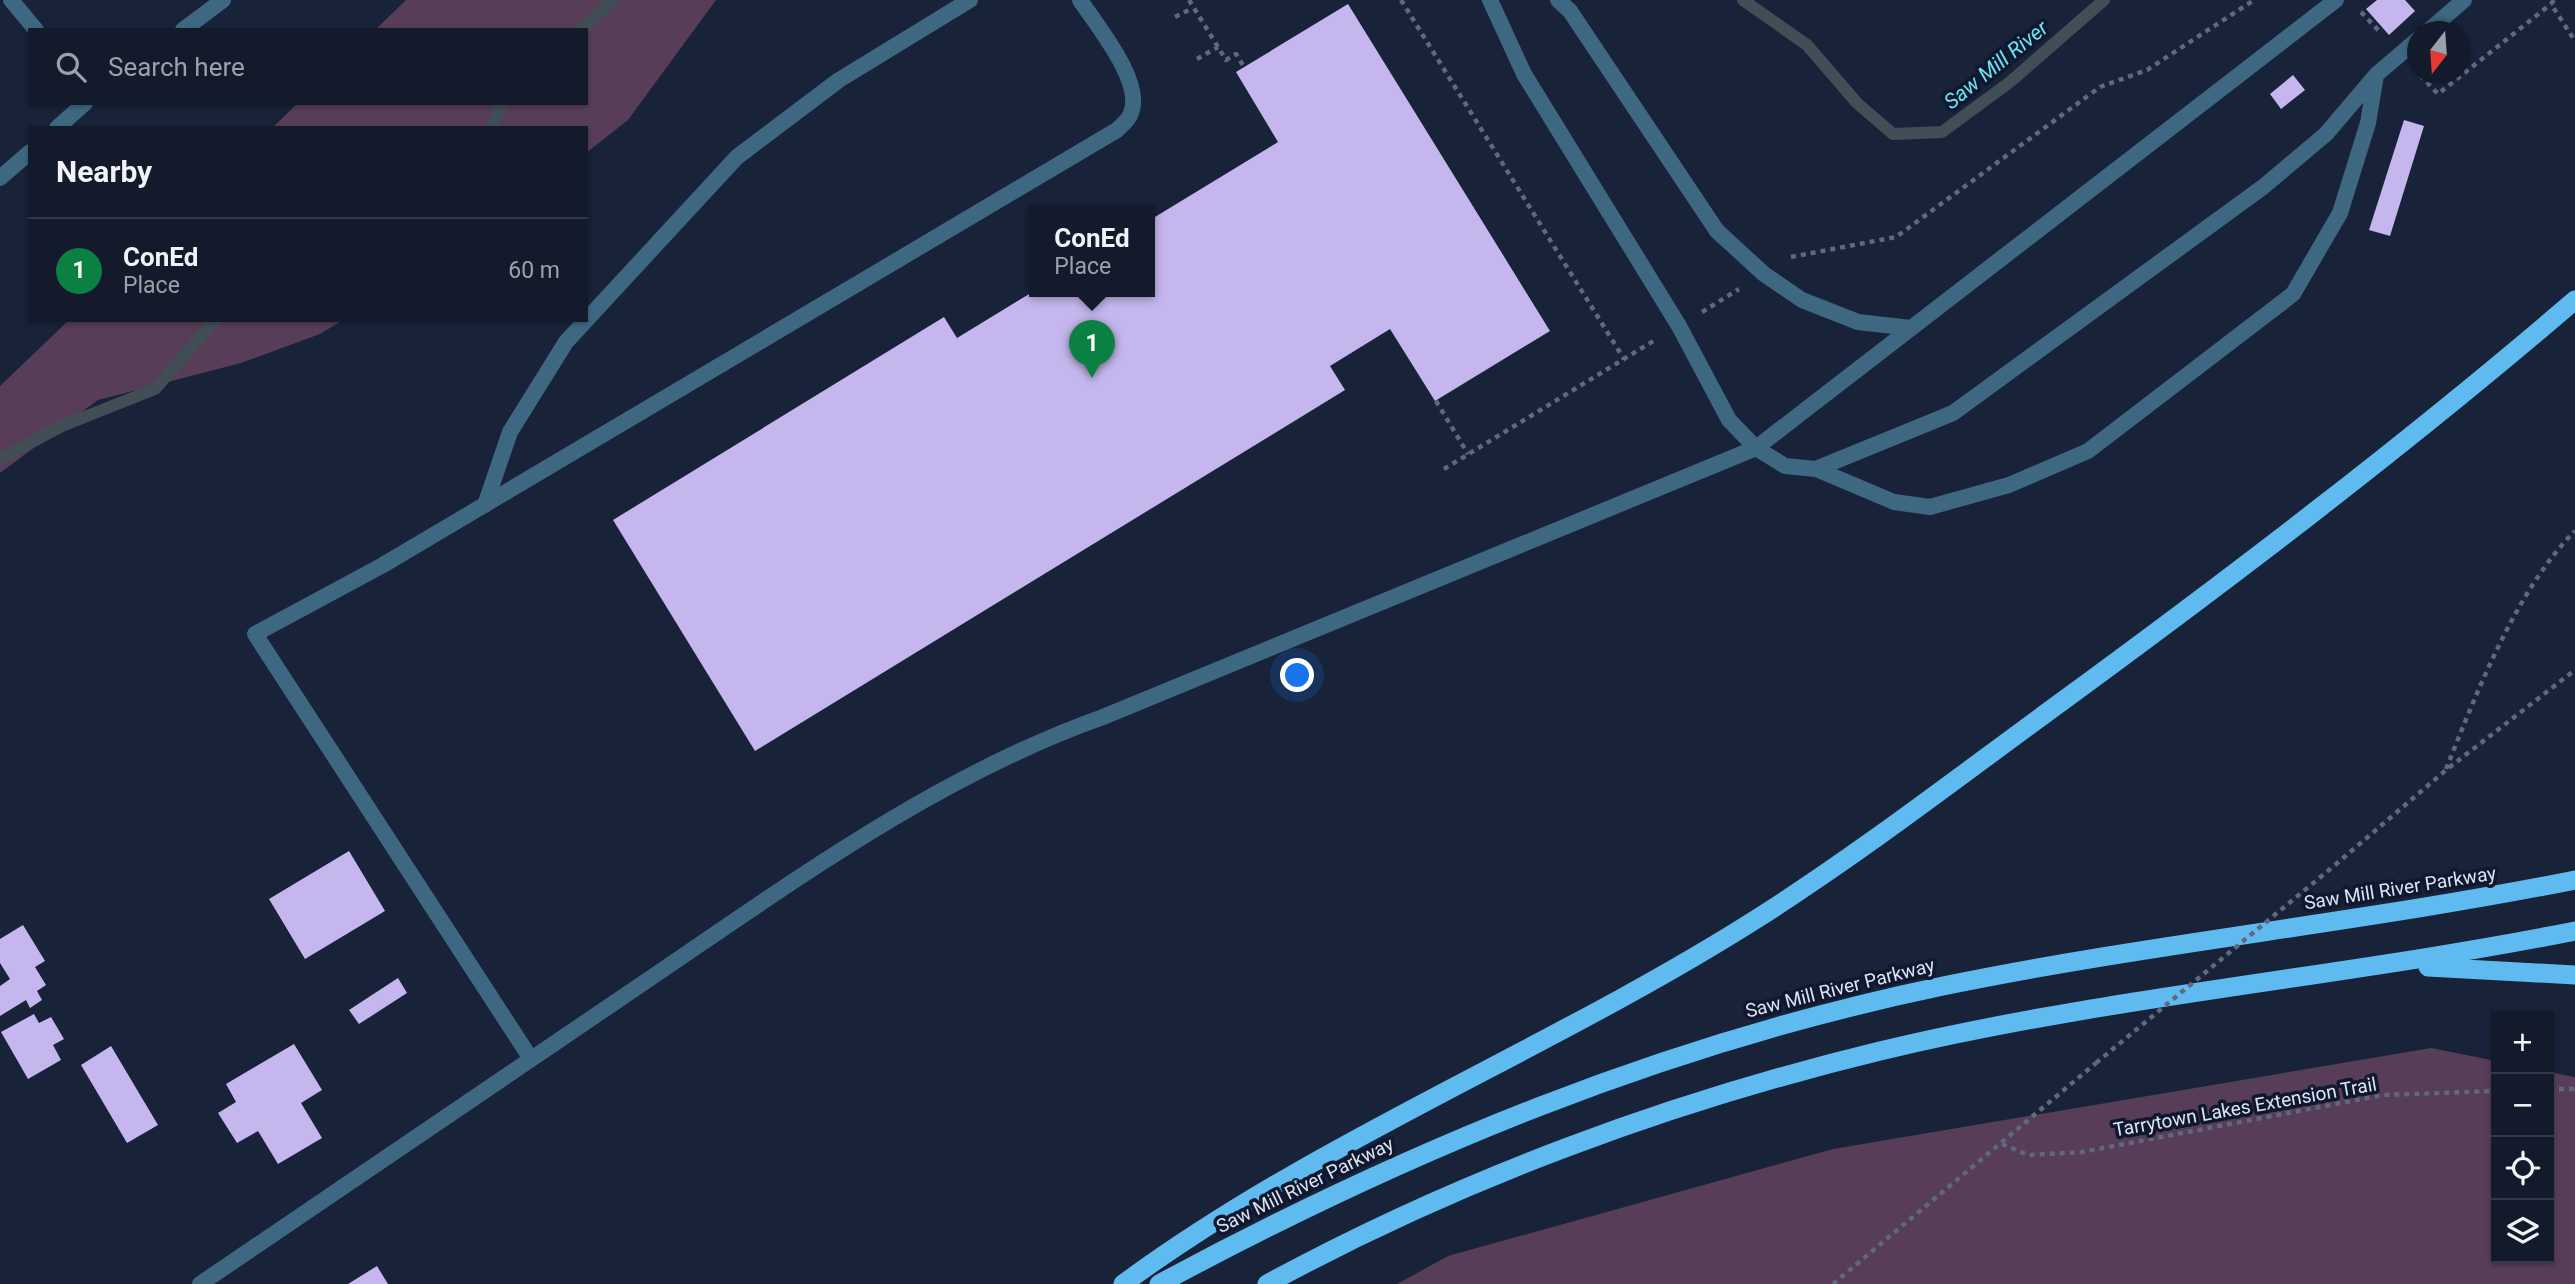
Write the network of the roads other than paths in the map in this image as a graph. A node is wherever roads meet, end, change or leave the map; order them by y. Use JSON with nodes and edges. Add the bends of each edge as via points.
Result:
{"nodes":[{"id":1,"x":11,"y":0,"type":"edge"},
{"id":2,"x":223,"y":0,"type":"edge"},
{"id":3,"x":970,"y":0,"type":"edge"},
{"id":4,"x":1080,"y":0,"type":"edge"},
{"id":5,"x":1490,"y":0,"type":"edge"},
{"id":6,"x":1558,"y":0,"type":"edge"},
{"id":7,"x":2336,"y":0,"type":"edge"},
{"id":8,"x":2464,"y":0,"type":"edge"},
{"id":9,"x":2440,"y":21,"type":"edge"},
{"id":10,"x":34,"y":28,"type":"edge"},
{"id":11,"x":186,"y":28,"type":"edge"},
{"id":12,"x":2407,"y":48,"type":"edge"},
{"id":13,"x":2377,"y":74,"type":"junction"},
{"id":14,"x":83,"y":105,"type":"edge"},
{"id":15,"x":59,"y":126,"type":"edge"},
{"id":16,"x":28,"y":154,"type":"edge"},
{"id":17,"x":0,"y":178,"type":"edge"},
{"id":18,"x":2575,"y":300,"type":"edge"},
{"id":19,"x":588,"y":318,"type":"edge"},
{"id":20,"x":584,"y":322,"type":"edge"},
{"id":21,"x":1911,"y":328,"type":"junction"},
{"id":22,"x":1756,"y":448,"type":"junction"},
{"id":23,"x":1816,"y":469,"type":"junction"},
{"id":24,"x":485,"y":505,"type":"junction"},
{"id":25,"x":2575,"y":880,"type":"edge"},
{"id":26,"x":2575,"y":931,"type":"edge"},
{"id":27,"x":2375,"y":967,"type":"junction"},
{"id":28,"x":2575,"y":975,"type":"edge"},
{"id":29,"x":531,"y":1059,"type":"junction"},
{"id":30,"x":200,"y":1284,"type":"edge"},
{"id":31,"x":1123,"y":1284,"type":"edge"},
{"id":32,"x":1159,"y":1284,"type":"edge"},
{"id":33,"x":1267,"y":1284,"type":"edge"}],
"edges":[{"from":1,"to":10,"type":"lane"},
{"from":2,"to":11,"type":"lane"},
{"from":3,"to":19,"type":"lane","via":[[839,80],[737,157]]},
{"from":4,"to":24,"type":"lane","via":[[1125,70],[1134,99],[1131,116],[1117,130]]},
{"from":5,"to":22,"type":"lane","via":[[1524,74],[1679,326],[1729,420]]},
{"from":6,"to":21,"type":"lane","via":[[1570,11],[1717,231],[1764,274],[1802,300],[1858,322]]},
{"from":7,"to":21,"type":"lane"},
{"from":8,"to":9,"type":"lane"},
{"from":12,"to":13,"type":"lane"},
{"from":13,"to":23,"type":"lane","via":[[2326,134],[2263,187],[1953,413]]},
{"from":13,"to":23,"type":"lane","via":[[2368,123],[2340,213],[2293,295],[2088,451],[2009,485],[1930,507],[1894,502]]},
{"from":14,"to":15,"type":"lane"},
{"from":16,"to":17,"type":"lane"},
{"from":18,"to":31,"type":"highway","via":[[2282,539],[1759,918],[1660,977],[1286,1177]]},
{"from":20,"to":24,"type":"lane","via":[[566,342],[510,432]]},
{"from":21,"to":22,"type":"lane"},
{"from":22,"to":23,"type":"lane","via":[[1785,466]]},
{"from":22,"to":29,"type":"lane","via":[[1043,738],[930,797],[757,906]]},
{"from":24,"to":29,"type":"lane","via":[[255,634]]},
{"from":25,"to":32,"type":"highway","name":"Saw Mill River Parkway","via":[[2012,973],[1869,1003],[1721,1042],[1581,1089],[1448,1142]]},
{"from":26,"to":27,"type":"highway"},
{"from":27,"to":28,"type":"highway","via":[[2466,967]]},
{"from":27,"to":33,"type":"highway","via":[[2020,1022],[1812,1069],[1678,1109],[1540,1159],[1409,1215]]},
{"from":29,"to":30,"type":"lane"}]}
